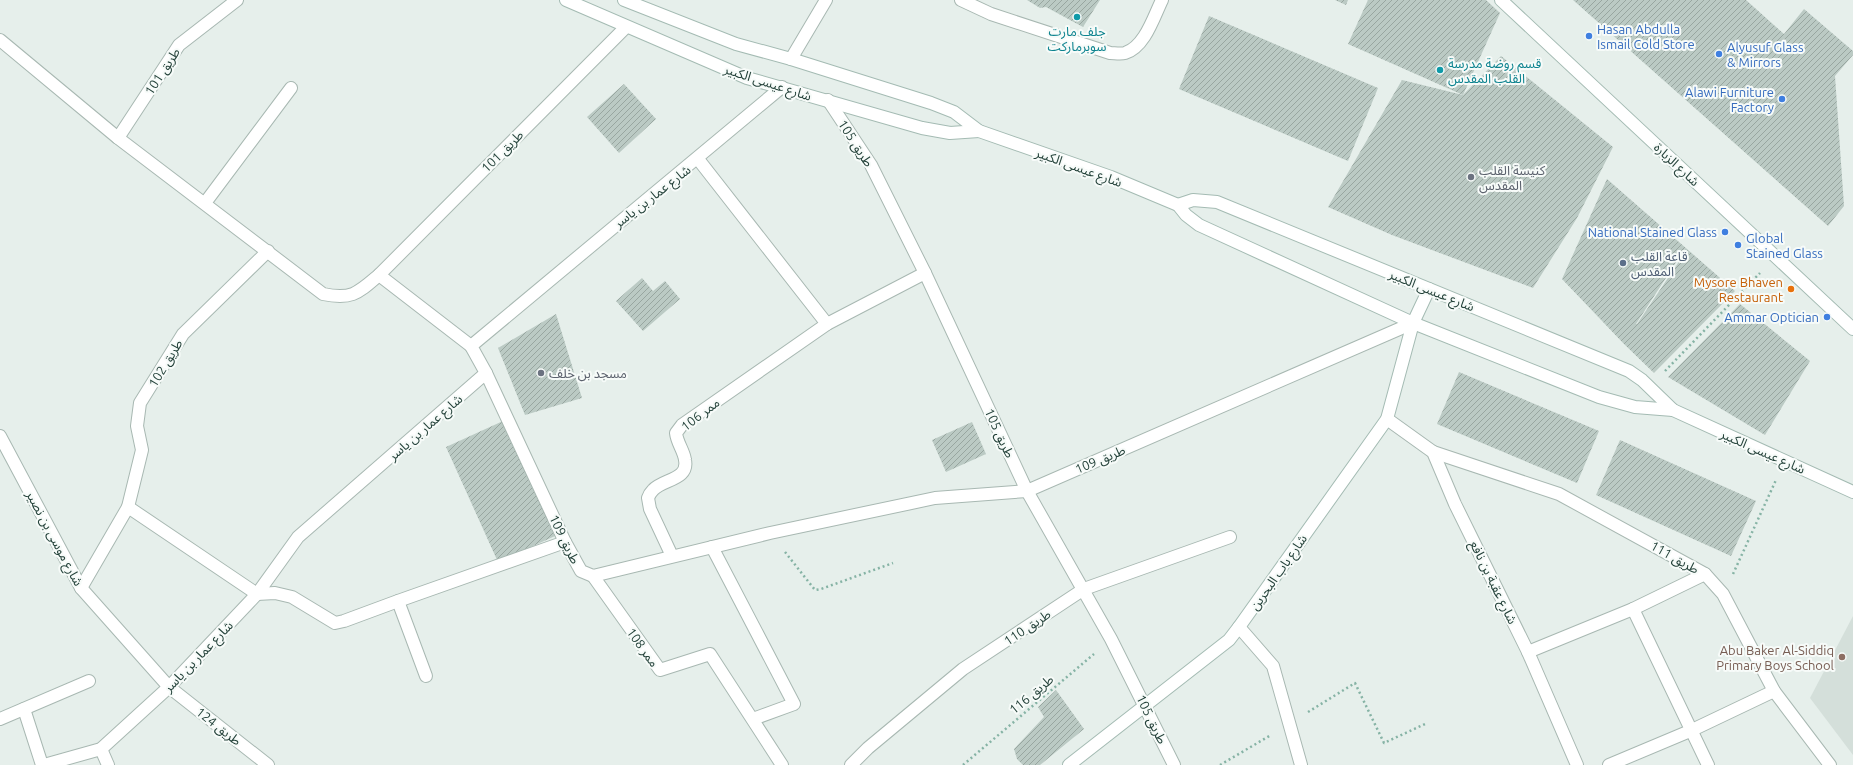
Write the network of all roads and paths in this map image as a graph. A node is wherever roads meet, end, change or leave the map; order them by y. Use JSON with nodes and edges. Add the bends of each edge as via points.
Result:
{"nodes":[{"id":1,"x":237,"y":0,"type":"edge"},
{"id":2,"x":566,"y":0,"type":"edge"},
{"id":3,"x":624,"y":0,"type":"edge"},
{"id":4,"x":826,"y":0,"type":"edge"},
{"id":5,"x":960,"y":0,"type":"edge"},
{"id":6,"x":1162,"y":0,"type":"edge"},
{"id":7,"x":1501,"y":0,"type":"edge"},
{"id":8,"x":626,"y":27,"type":"junction"},
{"id":9,"x":0,"y":40,"type":"edge"},
{"id":10,"x":791,"y":59,"type":"junction"},
{"id":11,"x":782,"y":87,"type":"junction"},
{"id":12,"x":291,"y":88,"type":"dead end"},
{"id":13,"x":828,"y":100,"type":"junction"},
{"id":14,"x":979,"y":132,"type":"junction"},
{"id":15,"x":118,"y":138,"type":"junction"},
{"id":16,"x":698,"y":159,"type":"junction"},
{"id":17,"x":205,"y":203,"type":"junction"},
{"id":18,"x":1178,"y":205,"type":"junction"},
{"id":19,"x":268,"y":251,"type":"junction"},
{"id":20,"x":1776,"y":256,"type":"junction"},
{"id":21,"x":925,"y":273,"type":"junction"},
{"id":22,"x":378,"y":275,"type":"junction"},
{"id":23,"x":1429,"y":289,"type":"junction"},
{"id":24,"x":1413,"y":323,"type":"junction"},
{"id":25,"x":826,"y":324,"type":"junction"},
{"id":26,"x":1853,"y":329,"type":"edge"},
{"id":27,"x":471,"y":346,"type":"junction"},
{"id":28,"x":486,"y":373,"type":"junction"},
{"id":29,"x":1649,"y":388,"type":"junction"},
{"id":30,"x":1673,"y":410,"type":"junction"},
{"id":31,"x":1387,"y":419,"type":"junction"},
{"id":32,"x":0,"y":436,"type":"edge"},
{"id":33,"x":1433,"y":452,"type":"junction"},
{"id":34,"x":1785,"y":461,"type":"junction"},
{"id":35,"x":1026,"y":491,"type":"junction"},
{"id":36,"x":1853,"y":492,"type":"edge"},
{"id":37,"x":128,"y":507,"type":"junction"},
{"id":38,"x":770,"y":533,"type":"junction"},
{"id":39,"x":1230,"y":537,"type":"dead end"},
{"id":40,"x":566,"y":542,"type":"junction"},
{"id":41,"x":712,"y":547,"type":"junction"},
{"id":42,"x":672,"y":556,"type":"junction"},
{"id":43,"x":893,"y":563,"type":"dead end"},
{"id":44,"x":1705,"y":574,"type":"junction"},
{"id":45,"x":593,"y":576,"type":"junction"},
{"id":46,"x":81,"y":588,"type":"junction"},
{"id":47,"x":1084,"y":589,"type":"junction"},
{"id":48,"x":257,"y":594,"type":"junction"},
{"id":49,"x":1723,"y":594,"type":"junction"},
{"id":50,"x":398,"y":601,"type":"junction"},
{"id":51,"x":1634,"y":609,"type":"junction"},
{"id":52,"x":1239,"y":627,"type":"junction"},
{"id":53,"x":1111,"y":639,"type":"junction"},
{"id":54,"x":1528,"y":652,"type":"junction"},
{"id":55,"x":426,"y":676,"type":"dead end"},
{"id":56,"x":89,"y":681,"type":"dead end"},
{"id":57,"x":169,"y":687,"type":"junction"},
{"id":58,"x":1774,"y":691,"type":"junction"},
{"id":59,"x":1145,"y":706,"type":"junction"},
{"id":60,"x":24,"y":709,"type":"junction"},
{"id":61,"x":0,"y":719,"type":"edge"},
{"id":62,"x":753,"y":719,"type":"junction"},
{"id":63,"x":1290,"y":723,"type":"junction"},
{"id":64,"x":1425,"y":724,"type":"dead end"},
{"id":65,"x":1690,"y":731,"type":"junction"},
{"id":66,"x":101,"y":749,"type":"junction"},
{"id":67,"x":43,"y":765,"type":"edge"},
{"id":68,"x":108,"y":765,"type":"edge"},
{"id":69,"x":268,"y":765,"type":"edge"},
{"id":70,"x":782,"y":765,"type":"edge"},
{"id":71,"x":851,"y":765,"type":"edge"},
{"id":72,"x":963,"y":765,"type":"edge"},
{"id":73,"x":1068,"y":765,"type":"edge"},
{"id":74,"x":1174,"y":765,"type":"edge"},
{"id":75,"x":1220,"y":765,"type":"edge"},
{"id":76,"x":1301,"y":765,"type":"edge"},
{"id":77,"x":1577,"y":765,"type":"edge"},
{"id":78,"x":1609,"y":765,"type":"edge"},
{"id":79,"x":1708,"y":765,"type":"edge"},
{"id":80,"x":1830,"y":765,"type":"edge"}],
"edges":[{"from":1,"to":15,"type":"street","name":"طريق 101","via":[[179,45]]},
{"from":2,"to":8,"type":"street","name":"شارع عيسى الكبير"},
{"from":3,"to":10,"type":"street","name":"شارع عيسى الكبير","via":[[736,44]]},
{"from":4,"to":10,"type":"street"},
{"from":5,"to":6,"type":"street","via":[[1032,28],[1110,53],[1118,53],[1130,49],[1144,36]]},
{"from":7,"to":20,"type":"street","name":"شارع الزبارة"},
{"from":8,"to":11,"type":"street","name":"شارع عيسى الكبير","via":[[747,78]]},
{"from":8,"to":22,"type":"street","name":"طريق 101"},
{"from":9,"to":15,"type":"street","name":"طريق 101"},
{"from":10,"to":14,"type":"street","name":"شارع عيسى الكبير","via":[[931,103],[954,112]]},
{"from":11,"to":13,"type":"street","name":"شارع عيسى الكبير"},
{"from":11,"to":16,"type":"street","name":"شارع عمار بن ياسر"},
{"from":12,"to":17,"type":"street"},
{"from":13,"to":14,"type":"street","name":"شارع عيسى الكبير","via":[[922,128],[950,132]]},
{"from":13,"to":21,"type":"street","name":"طريق 105","via":[[871,166]]},
{"from":14,"to":18,"type":"street","name":"شارع عيسى الكبير","via":[[1110,177]]},
{"from":15,"to":17,"type":"street","name":"طريق 101"},
{"from":16,"to":25,"type":"street"},
{"from":16,"to":27,"type":"street","name":"شارع عمار بن ياسر"},
{"from":17,"to":19,"type":"street","name":"طريق 101"},
{"from":18,"to":23,"type":"street","name":"شارع عيسى الكبير","via":[[1193,200],[1216,202]]},
{"from":18,"to":24,"type":"street","name":"شارع عيسى الكبير","via":[[1199,225]]},
{"from":19,"to":22,"type":"street","name":"طريق 101","via":[[323,294],[340,297],[360,292]]},
{"from":19,"to":37,"type":"street","name":"طريق 102","via":[[182,334],[140,403],[137,426],[142,450]]},
{"from":20,"to":26,"type":"street","name":"شارع الزبارة"},
{"from":20,"to":29,"type":"path"},
{"from":21,"to":25,"type":"street","name":"ممر 106"},
{"from":21,"to":35,"type":"street","name":"طريق 105"},
{"from":22,"to":27,"type":"street"},
{"from":23,"to":24,"type":"street","name":"شارع باب البحرين"},
{"from":23,"to":29,"type":"street","name":"شارع عيسى الكبير","via":[[1629,371]]},
{"from":24,"to":30,"type":"street","name":"شارع عيسى الكبير","via":[[1609,401],[1635,407]]},
{"from":24,"to":31,"type":"street","name":"شارع باب البحرين"},
{"from":24,"to":35,"type":"street","name":"طريق 109"},
{"from":25,"to":42,"type":"street","name":"ممر 106","via":[[682,425],[676,433],[685,468],[681,474],[653,489],[648,498],[650,509]]},
{"from":27,"to":28,"type":"street"},
{"from":28,"to":40,"type":"street","name":"طريق 109"},
{"from":28,"to":48,"type":"street","name":"شارع عمار بن ياسر","via":[[298,537]]},
{"from":29,"to":30,"type":"street","name":"شارع عيسى الكبير"},
{"from":30,"to":34,"type":"street","name":"شارع عيسى الكبير"},
{"from":31,"to":33,"type":"street"},
{"from":31,"to":52,"type":"street","name":"شارع باب البحرين"},
{"from":32,"to":46,"type":"street","name":"شارع موسى بن نصير"},
{"from":33,"to":44,"type":"street","name":"طريق 111","via":[[1559,494]]},
{"from":33,"to":54,"type":"street","name":"شارع عقبة بن نافع","via":[[1455,504]]},
{"from":34,"to":36,"type":"street","name":"شارع عيسى الكبير"},
{"from":34,"to":49,"type":"path"},
{"from":35,"to":38,"type":"street","name":"طريق 109","via":[[935,498]]},
{"from":35,"to":47,"type":"street","name":"طريق 105"},
{"from":37,"to":46,"type":"street","name":"طريق 102"},
{"from":37,"to":48,"type":"street"},
{"from":38,"to":41,"type":"street","name":"طريق 109"},
{"from":38,"to":43,"type":"path","via":[[815,590]]},
{"from":39,"to":47,"type":"street","name":"طريق 110"},
{"from":40,"to":45,"type":"street","name":"طريق 109","via":[[581,572]]},
{"from":40,"to":50,"type":"street"},
{"from":41,"to":42,"type":"street","name":"طريق 109"},
{"from":41,"to":62,"type":"street","via":[[794,704]]},
{"from":42,"to":45,"type":"street","name":"طريق 109"},
{"from":44,"to":49,"type":"street","name":"طريق 111"},
{"from":44,"to":51,"type":"street"},
{"from":45,"to":62,"type":"street","name":"ممر 108","via":[[660,670],[710,654]]},
{"from":46,"to":57,"type":"street","name":"شارع موسى بن نصير"},
{"from":47,"to":53,"type":"street","name":"طريق 105"},
{"from":47,"to":71,"type":"street","name":"طريق 110","via":[[963,669]]},
{"from":48,"to":50,"type":"street","via":[[275,593],[292,597],[335,623]]},
{"from":48,"to":57,"type":"street","name":"شارع عمار بن ياسر"},
{"from":49,"to":58,"type":"street","name":"طريق 111"},
{"from":50,"to":55,"type":"street"},
{"from":51,"to":54,"type":"street"},
{"from":51,"to":65,"type":"street"},
{"from":52,"to":59,"type":"street","name":"شارع باب البحرين","via":[[1229,640]]},
{"from":52,"to":63,"type":"street","via":[[1273,666]]},
{"from":53,"to":59,"type":"street","name":"طريق 105"},
{"from":53,"to":72,"type":"path","name":"طريق 116"},
{"from":54,"to":77,"type":"street","name":"شارع عقبة بن نافع"},
{"from":56,"to":60,"type":"street"},
{"from":57,"to":66,"type":"street","name":"شارع عمار بن ياسر"},
{"from":57,"to":69,"type":"street","name":"طريق 124"},
{"from":58,"to":65,"type":"street"},
{"from":58,"to":80,"type":"street","name":"طريق 111"},
{"from":59,"to":73,"type":"street","name":"شارع باب البحرين"},
{"from":59,"to":74,"type":"street","name":"طريق 105"},
{"from":60,"to":61,"type":"street"},
{"from":60,"to":67,"type":"street"},
{"from":62,"to":70,"type":"street","name":"ممر 108"},
{"from":63,"to":64,"type":"path","via":[[1355,683],[1384,743]]},
{"from":63,"to":75,"type":"path"},
{"from":63,"to":76,"type":"street"},
{"from":65,"to":78,"type":"street"},
{"from":65,"to":79,"type":"street"},
{"from":66,"to":67,"type":"street","name":"شارع عمار بن ياسر"},
{"from":66,"to":68,"type":"street"}]}
